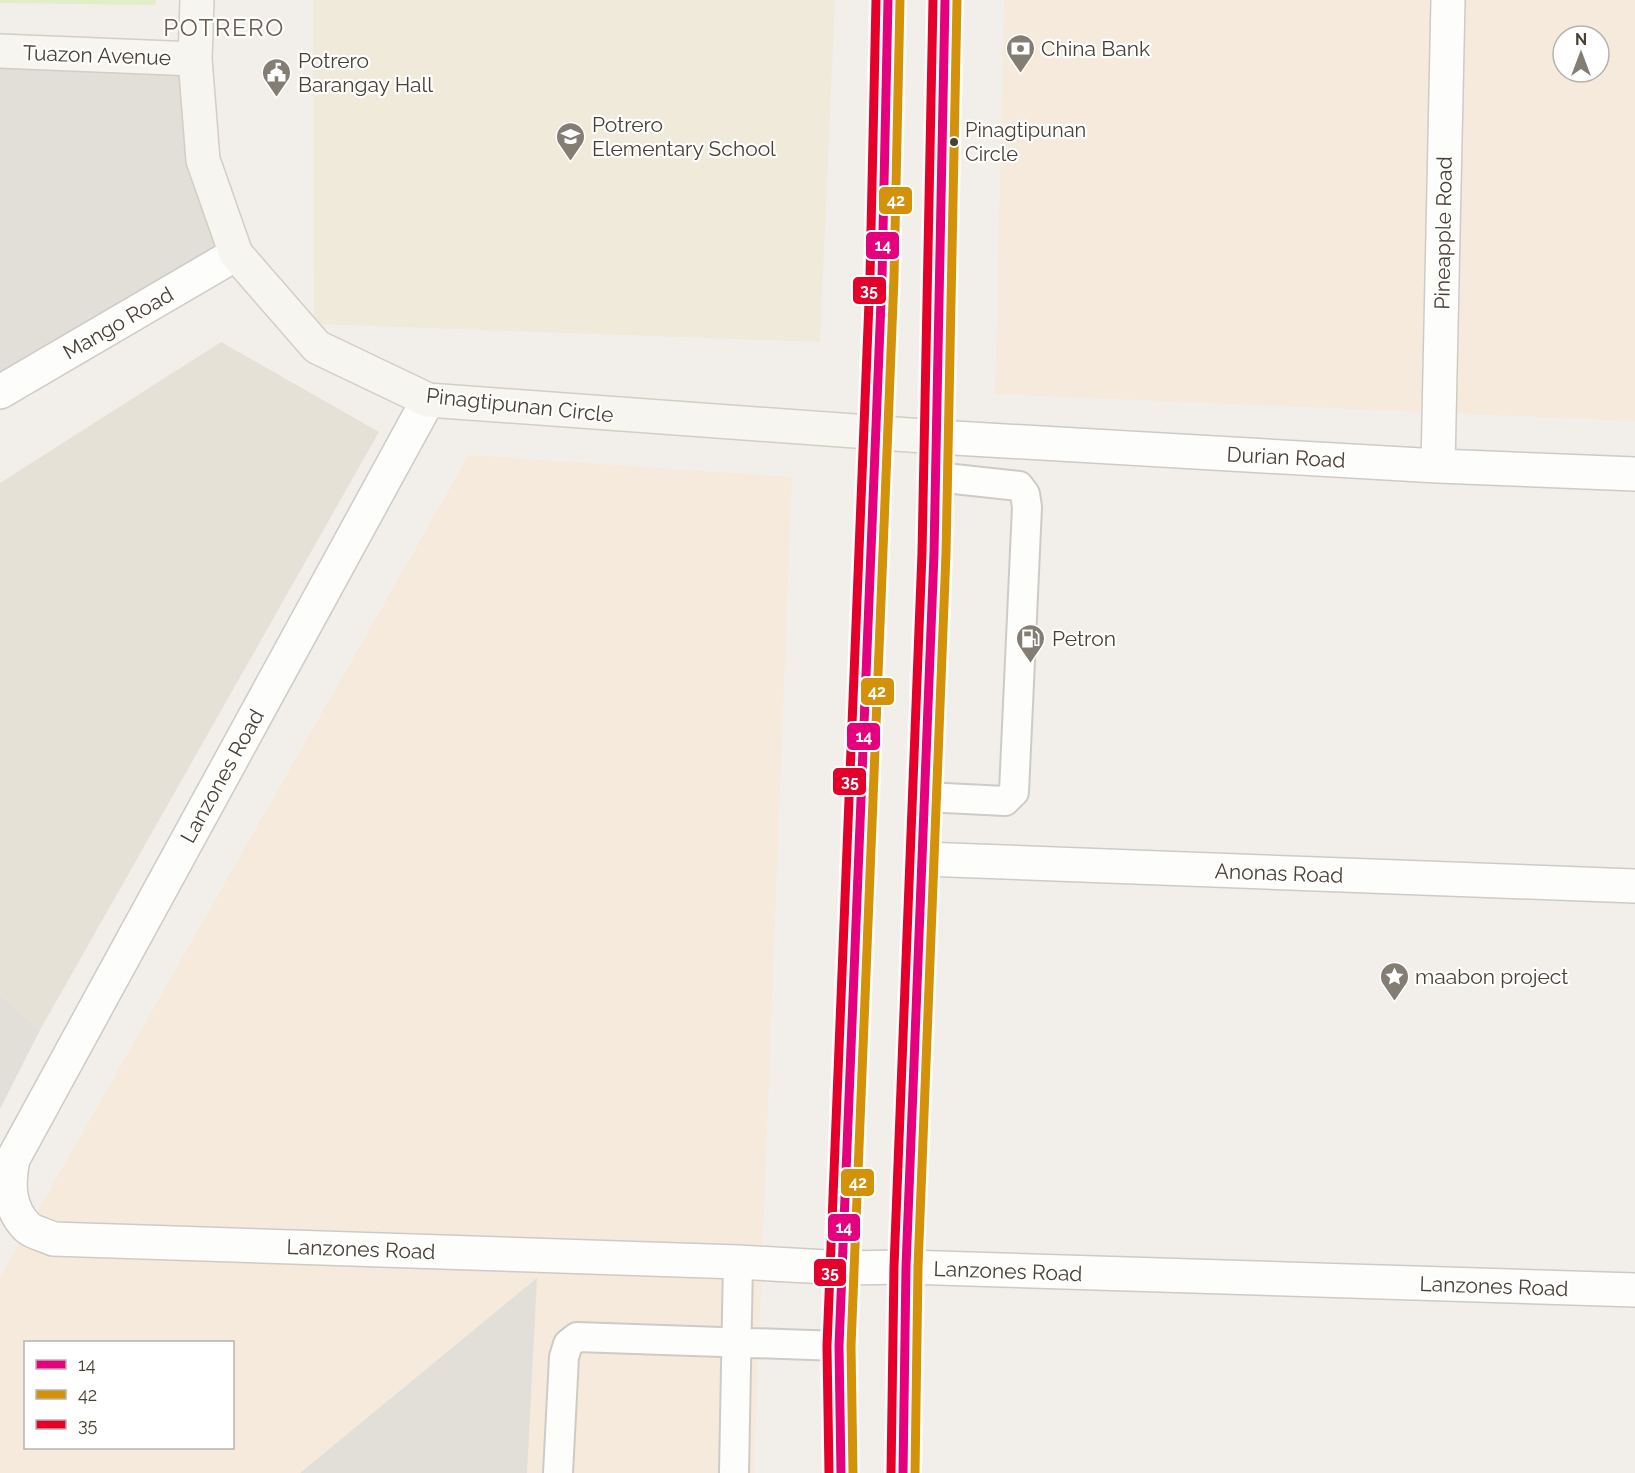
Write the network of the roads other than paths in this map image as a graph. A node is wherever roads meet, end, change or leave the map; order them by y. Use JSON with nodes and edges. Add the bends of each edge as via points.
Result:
{"nodes":[{"id":1,"x":197,"y":0,"type":"edge"},
{"id":2,"x":888,"y":0,"type":"edge"},
{"id":3,"x":945,"y":0,"type":"edge"},
{"id":4,"x":1448,"y":0,"type":"edge"},
{"id":5,"x":0,"y":51,"type":"edge"},
{"id":6,"x":195,"y":59,"type":"junction"},
{"id":7,"x":236,"y":254,"type":"junction"},
{"id":8,"x":0,"y":392,"type":"edge"},
{"id":9,"x":428,"y":400,"type":"junction"},
{"id":10,"x":874,"y":435,"type":"junction"},
{"id":11,"x":937,"y":437,"type":"junction"},
{"id":12,"x":1438,"y":466,"type":"junction"},
{"id":13,"x":1635,"y":474,"type":"edge"},
{"id":14,"x":936,"y":477,"type":"junction"},
{"id":15,"x":925,"y":797,"type":"junction"},
{"id":16,"x":923,"y":859,"type":"junction"},
{"id":17,"x":1635,"y":886,"type":"edge"},
{"id":18,"x":738,"y":1262,"type":"junction"},
{"id":19,"x":906,"y":1267,"type":"junction"},
{"id":20,"x":844,"y":1268,"type":"junction"},
{"id":21,"x":1635,"y":1290,"type":"edge"},
{"id":22,"x":736,"y":1342,"type":"junction"},
{"id":23,"x":839,"y":1346,"type":"junction"},
{"id":24,"x":558,"y":1473,"type":"edge"},
{"id":25,"x":734,"y":1473,"type":"edge"},
{"id":26,"x":841,"y":1473,"type":"edge"},
{"id":27,"x":903,"y":1473,"type":"edge"}],
"edges":[{"from":1,"to":6,"type":"main road","name":"Pinagtipunan Circle"},
{"from":2,"to":10,"type":"highway"},
{"from":3,"to":11,"type":"highway"},
{"from":4,"to":12,"type":"street","name":"Pineapple Road"},
{"from":5,"to":6,"type":"main road","name":"Tuazon Avenue"},
{"from":6,"to":7,"type":"main road","name":"Pinagtipunan Circle","via":[[203,160]]},
{"from":7,"to":8,"type":"street","name":"Mango Road"},
{"from":7,"to":9,"type":"main road","name":"Pinagtipunan Circle","via":[[317,347]]},
{"from":9,"to":10,"type":"main road","name":"Pinagtipunan Circle"},
{"from":9,"to":18,"type":"street","name":"Lanzones Road","via":[[13,1159],[8,1182],[13,1206],[28,1228],[53,1239]]},
{"from":10,"to":11,"type":"main road","name":"Pinagtipunan Circle"},
{"from":10,"to":20,"type":"highway"},
{"from":11,"to":12,"type":"street","name":"Durian Road"},
{"from":11,"to":14,"type":"highway"},
{"from":12,"to":13,"type":"street","name":"Durian Road"},
{"from":14,"to":15,"type":"highway"},
{"from":14,"to":15,"type":"lane","via":[[1019,486],[1027,507],[1014,792],[1005,801]]},
{"from":15,"to":16,"type":"highway"},
{"from":16,"to":17,"type":"street","name":"Anonas Road"},
{"from":16,"to":19,"type":"highway"},
{"from":18,"to":20,"type":"street","name":"Lanzones Road"},
{"from":18,"to":22,"type":"lane"},
{"from":19,"to":20,"type":"street","name":"Lanzones Road"},
{"from":19,"to":21,"type":"street","name":"Lanzones Road"},
{"from":19,"to":27,"type":"highway"},
{"from":20,"to":23,"type":"highway"},
{"from":22,"to":23,"type":"lane"},
{"from":22,"to":24,"type":"lane","via":[[577,1338],[568,1344]]},
{"from":22,"to":25,"type":"lane"},
{"from":23,"to":26,"type":"highway"}]}
